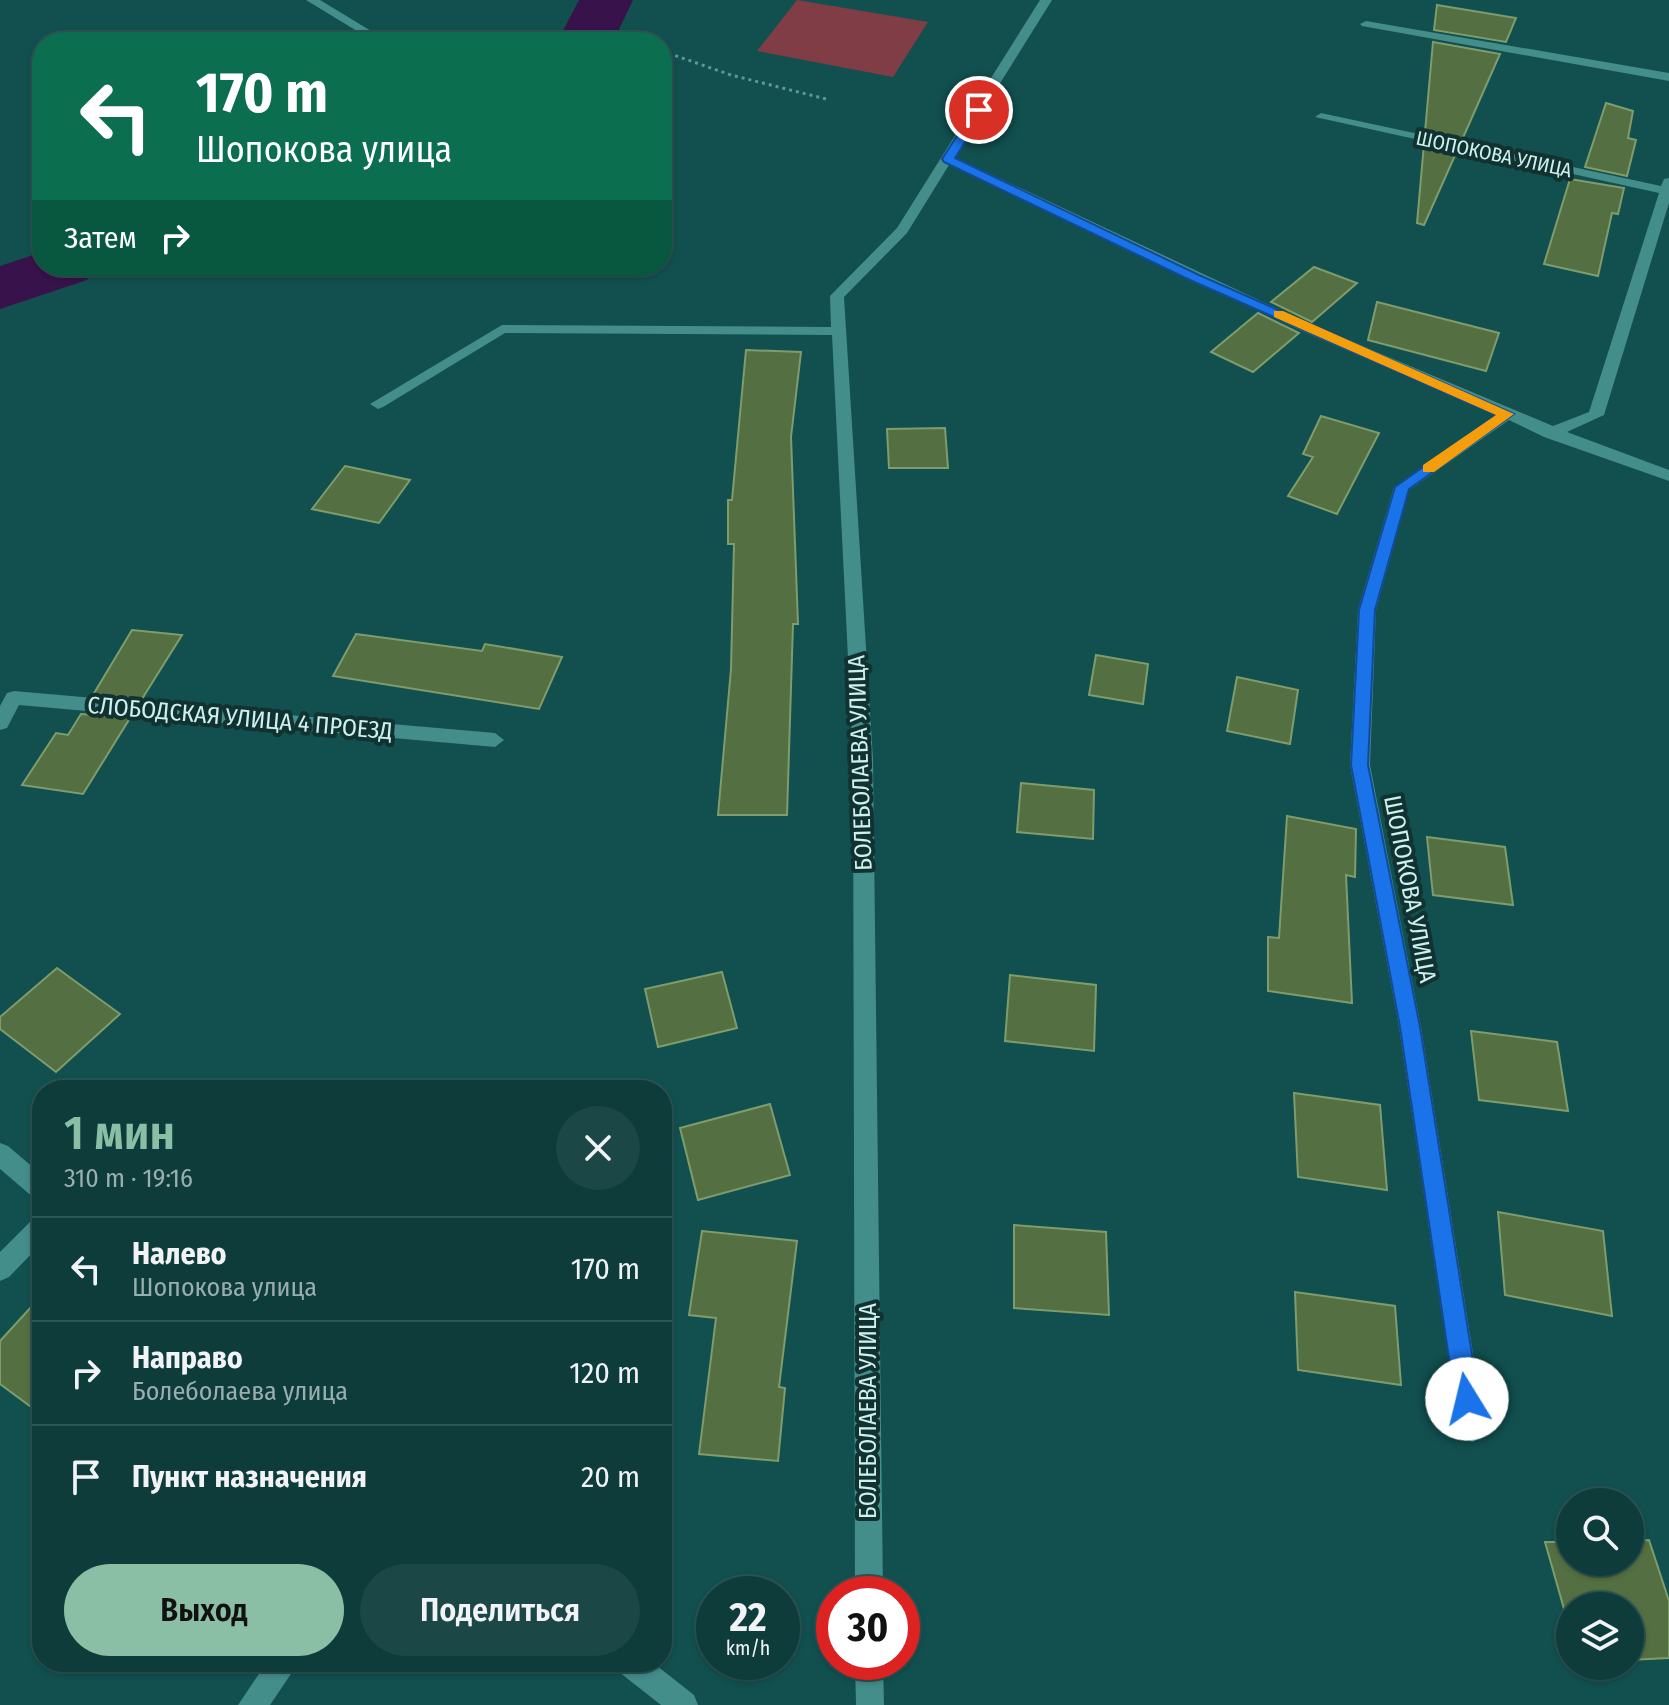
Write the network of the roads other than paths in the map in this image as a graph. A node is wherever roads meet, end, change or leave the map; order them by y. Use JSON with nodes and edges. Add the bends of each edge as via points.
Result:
{"nodes":[{"id":1,"x":312,"y":0,"type":"edge"},
{"id":2,"x":1046,"y":0,"type":"edge"},
{"id":3,"x":1366,"y":24,"type":"dead end"},
{"id":4,"x":366,"y":32,"type":"edge"},
{"id":5,"x":1669,"y":77,"type":"edge"},
{"id":6,"x":1321,"y":117,"type":"dead end"},
{"id":7,"x":948,"y":159,"type":"junction"},
{"id":8,"x":1668,"y":186,"type":"edge"},
{"id":9,"x":839,"y":331,"type":"junction"},
{"id":10,"x":378,"y":404,"type":"dead end"},
{"id":11,"x":1507,"y":414,"type":"junction"},
{"id":12,"x":1550,"y":433,"type":"junction"},
{"id":13,"x":1669,"y":476,"type":"edge"},
{"id":14,"x":0,"y":723,"type":"edge"},
{"id":15,"x":495,"y":740,"type":"dead end"},
{"id":16,"x":0,"y":1154,"type":"edge"},
{"id":17,"x":32,"y":1181,"type":"edge"},
{"id":18,"x":32,"y":1236,"type":"edge"},
{"id":19,"x":0,"y":1269,"type":"edge"},
{"id":20,"x":1472,"y":1429,"type":"dead end"},
{"id":21,"x":869,"y":1576,"type":"edge"},
{"id":22,"x":277,"y":1672,"type":"edge"},
{"id":23,"x":642,"y":1672,"type":"edge"},
{"id":24,"x":869,"y":1680,"type":"edge"},
{"id":25,"x":252,"y":1705,"type":"edge"},
{"id":26,"x":684,"y":1705,"type":"edge"},
{"id":27,"x":870,"y":1705,"type":"edge"}],
"edges":[{"from":1,"to":4,"type":"street"},
{"from":2,"to":7,"type":"street","name":"БОЛЕБОЛАЕВА УЛИЦА"},
{"from":3,"to":5,"type":"street"},
{"from":6,"to":8,"type":"street","name":"ШОПОКОВА УЛИЦА"},
{"from":7,"to":9,"type":"street","name":"БОЛЕБОЛАЕВА УЛИЦА","via":[[902,230],[837,296]]},
{"from":7,"to":11,"type":"street","via":[[1195,277]]},
{"from":8,"to":12,"type":"street","name":"ШОПОКОВА УЛИЦА","via":[[1596,415]]},
{"from":9,"to":10,"type":"street","via":[[502,329]]},
{"from":9,"to":21,"type":"street","name":"БОЛЕБОЛАЕВА УЛИЦА","via":[[863,759]]},
{"from":11,"to":12,"type":"street"},
{"from":11,"to":20,"type":"street","name":"ШОПОКОВА УЛИЦА","via":[[1402,487],[1367,610],[1360,765],[1410,1027]]},
{"from":12,"to":13,"type":"street"},
{"from":14,"to":15,"type":"street","name":"СЛОБОДСКАЯ УЛИЦА 4 ПРОЕЗД","via":[[14,698]]},
{"from":16,"to":17,"type":"street"},
{"from":18,"to":19,"type":"street"},
{"from":22,"to":25,"type":"street"},
{"from":23,"to":26,"type":"street"},
{"from":24,"to":27,"type":"street"}]}
